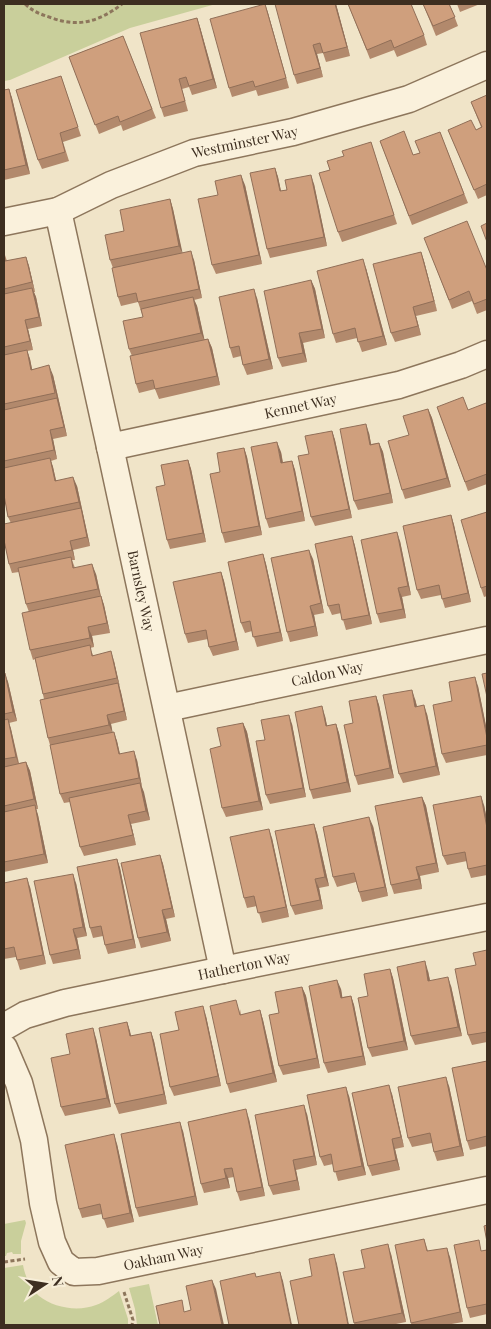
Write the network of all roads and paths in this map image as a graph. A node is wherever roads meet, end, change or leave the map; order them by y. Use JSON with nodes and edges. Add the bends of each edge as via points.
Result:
{"nodes":[{"id":1,"x":25,"y":4,"type":"edge"},
{"id":2,"x":122,"y":4,"type":"edge"},
{"id":3,"x":487,"y":65,"type":"edge"},
{"id":4,"x":58,"y":211,"type":"junction"},
{"id":5,"x":4,"y":222,"type":"edge"},
{"id":6,"x":487,"y":354,"type":"edge"},
{"id":7,"x":110,"y":447,"type":"junction"},
{"id":8,"x":487,"y":640,"type":"edge"},
{"id":9,"x":167,"y":708,"type":"junction"},
{"id":10,"x":487,"y":917,"type":"edge"},
{"id":11,"x":223,"y":970,"type":"junction"},
{"id":12,"x":4,"y":1027,"type":"edge"},
{"id":13,"x":4,"y":1048,"type":"edge"},
{"id":14,"x":487,"y":1190,"type":"edge"},
{"id":15,"x":25,"y":1259,"type":"dead end"},
{"id":16,"x":4,"y":1262,"type":"edge"},
{"id":17,"x":122,"y":1286,"type":"dead end"},
{"id":18,"x":132,"y":1325,"type":"edge"}],
"edges":[{"from":1,"to":2,"type":"path","via":[[35,13],[64,22],[82,23],[97,19]]},
{"from":3,"to":4,"type":"street","name":"Westminster Way","via":[[410,98],[293,132],[194,153],[111,185]]},
{"from":4,"to":5,"type":"street","name":"Westminster Way"},
{"from":4,"to":7,"type":"street","name":"Barnsley Way"},
{"from":6,"to":7,"type":"street","name":"Kennet Way","via":[[399,385]]},
{"from":7,"to":9,"type":"street","name":"Barnsley Way"},
{"from":8,"to":9,"type":"street","name":"Caldon Way"},
{"from":9,"to":11,"type":"street","name":"Barnsley Way"},
{"from":10,"to":11,"type":"street","name":"Hatherton Way"},
{"from":11,"to":12,"type":"street","name":"Hatherton Way","via":[[65,1003],[25,1015]]},
{"from":13,"to":14,"type":"street","name":"Oakham Way","via":[[19,1083],[34,1140],[52,1242],[61,1262],[74,1272],[98,1271]]},
{"from":15,"to":16,"type":"path"},
{"from":17,"to":18,"type":"path"}]}
